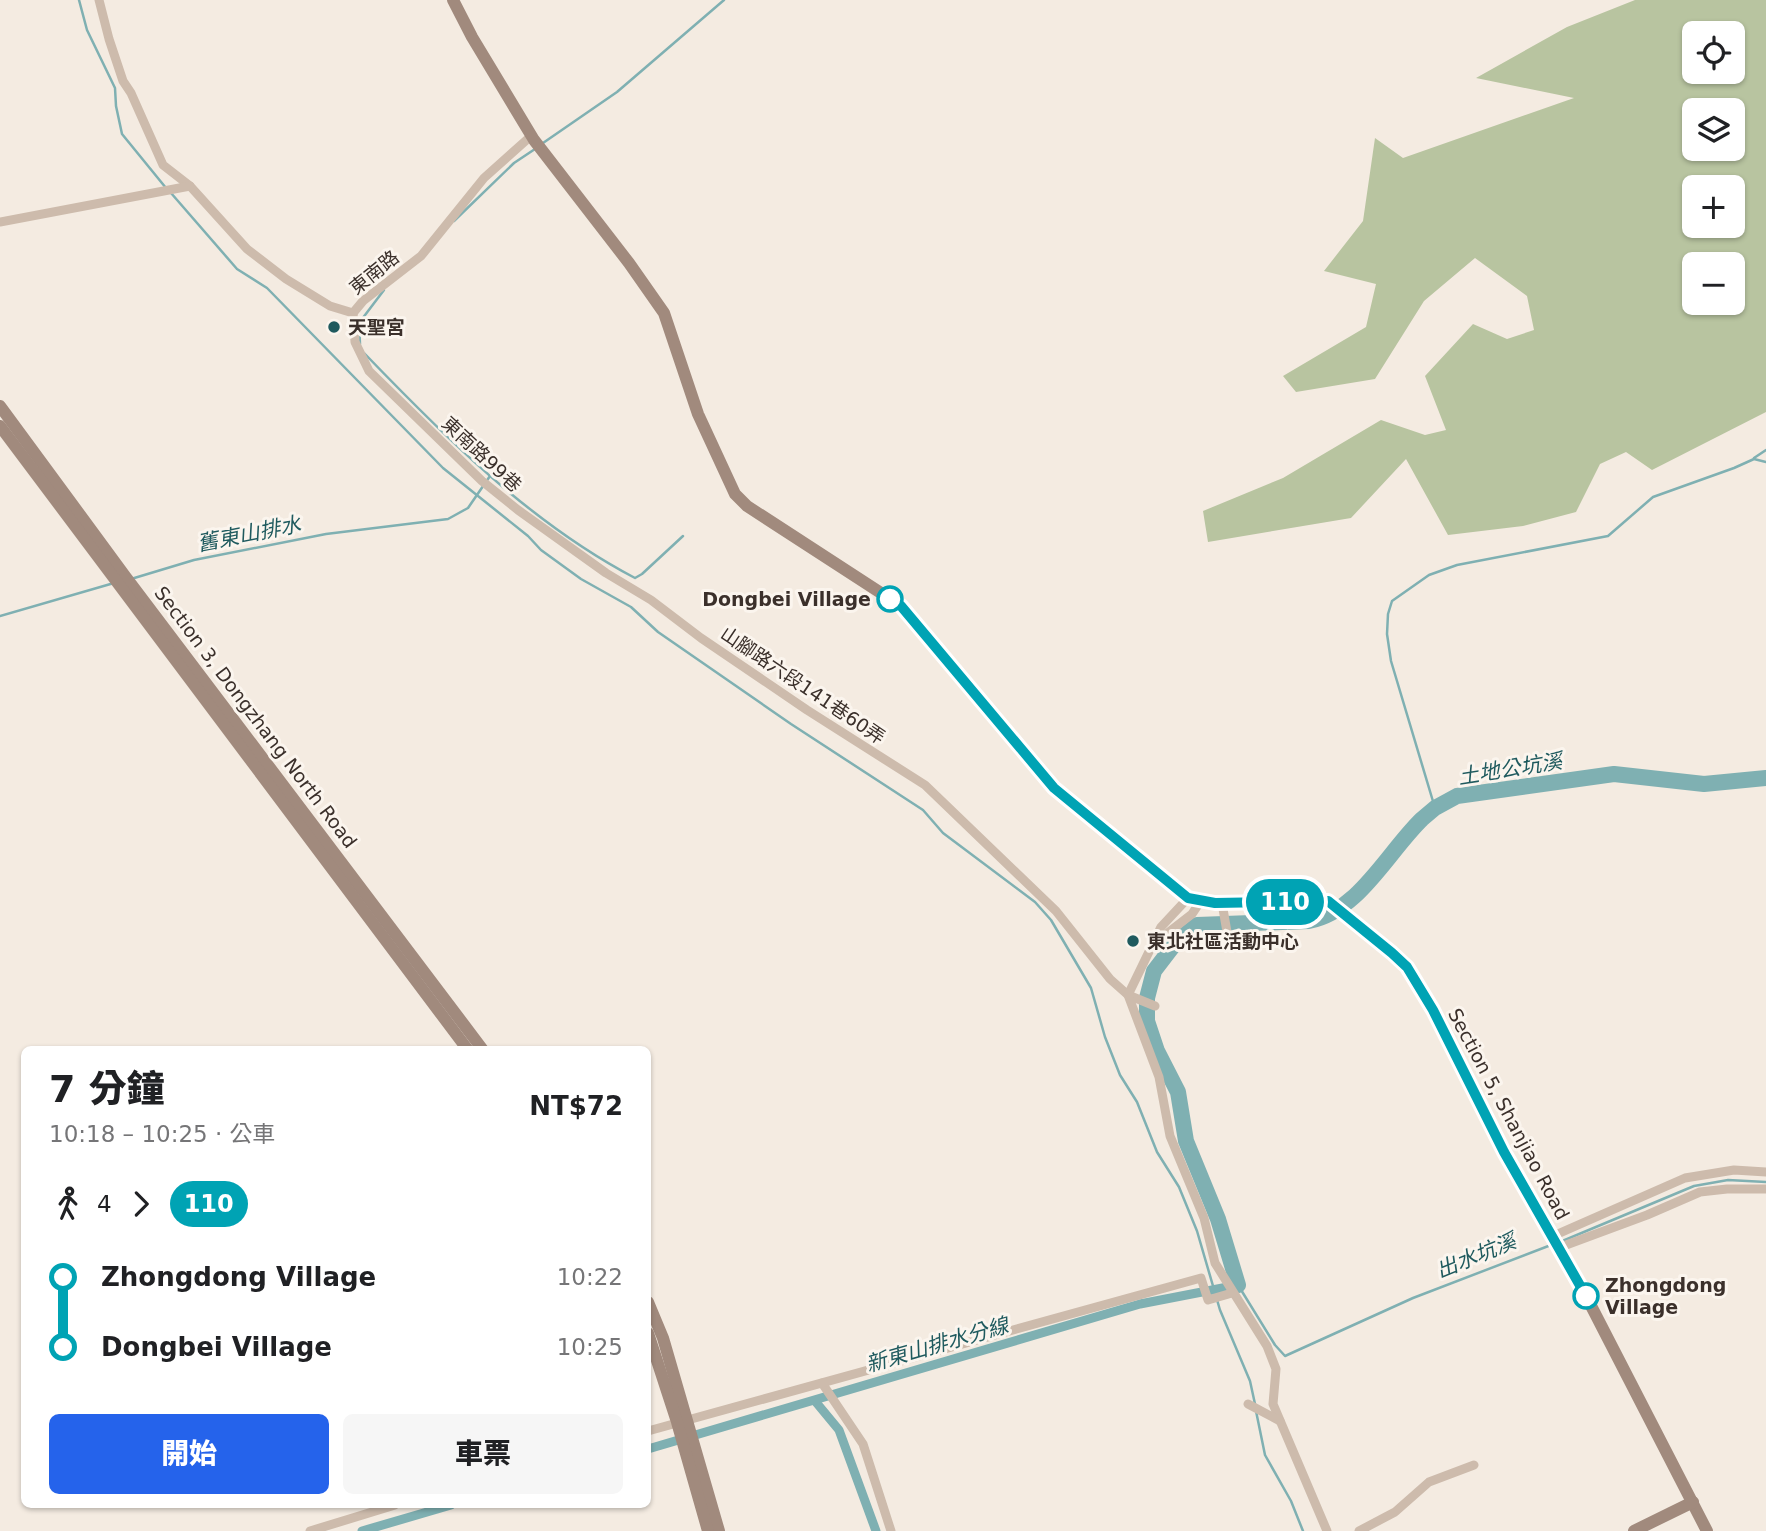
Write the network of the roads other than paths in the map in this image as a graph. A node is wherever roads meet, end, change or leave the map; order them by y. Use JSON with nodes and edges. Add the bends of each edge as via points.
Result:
{"nodes":[{"id":1,"x":99,"y":0,"type":"edge"},
{"id":2,"x":453,"y":0,"type":"edge"},
{"id":3,"x":532,"y":138,"type":"junction"},
{"id":4,"x":190,"y":186,"type":"junction"},
{"id":5,"x":0,"y":222,"type":"edge"},
{"id":6,"x":353,"y":313,"type":"junction"},
{"id":7,"x":0,"y":406,"type":"edge"},
{"id":8,"x":0,"y":426,"type":"edge"},
{"id":9,"x":631,"y":587,"type":"joint"},
{"id":10,"x":1194,"y":900,"type":"junction"},
{"id":11,"x":1222,"y":903,"type":"junction"},
{"id":12,"x":1227,"y":932,"type":"dead end"},
{"id":13,"x":1128,"y":995,"type":"junction"},
{"id":14,"x":1155,"y":1006,"type":"dead end"},
{"id":15,"x":465,"y":1046,"type":"edge"},
{"id":16,"x":480,"y":1046,"type":"edge"},
{"id":17,"x":1766,"y":1172,"type":"edge"},
{"id":18,"x":1766,"y":1189,"type":"edge"},
{"id":19,"x":1555,"y":1242,"type":"junction"},
{"id":20,"x":1232,"y":1293,"type":"junction"},
{"id":21,"x":651,"y":1309,"type":"edge"},
{"id":22,"x":651,"y":1341,"type":"edge"},
{"id":23,"x":822,"y":1383,"type":"junction"},
{"id":24,"x":1248,"y":1404,"type":"dead end"},
{"id":25,"x":682,"y":1421,"type":"junction"},
{"id":26,"x":1280,"y":1421,"type":"junction"},
{"id":27,"x":651,"y":1430,"type":"edge"},
{"id":28,"x":689,"y":1446,"type":"junction"},
{"id":29,"x":1474,"y":1465,"type":"dead end"},
{"id":30,"x":1693,"y":1502,"type":"junction"},
{"id":31,"x":386,"y":1508,"type":"edge"},
{"id":32,"x":310,"y":1531,"type":"edge"},
{"id":33,"x":708,"y":1531,"type":"edge"},
{"id":34,"x":719,"y":1531,"type":"edge"},
{"id":35,"x":891,"y":1531,"type":"edge"},
{"id":36,"x":1327,"y":1531,"type":"edge"},
{"id":37,"x":1359,"y":1531,"type":"edge"},
{"id":38,"x":1634,"y":1531,"type":"edge"},
{"id":39,"x":1707,"y":1531,"type":"edge"}],
"edges":[{"from":1,"to":4,"type":"street","name":"東南路","via":[[123,81],[163,165]]},
{"from":2,"to":3,"type":"street"},
{"from":3,"to":6,"type":"street","name":"東南路","via":[[484,178],[421,256]]},
{"from":3,"to":10,"type":"street","via":[[667,320],[698,414],[735,494],[901,606],[1054,788]]},
{"from":4,"to":5,"type":"street"},
{"from":4,"to":6,"type":"street","name":"東南路","via":[[247,249],[330,306]]},
{"from":6,"to":9,"type":"street","name":"東南路99巷","via":[[355,342],[369,371],[482,481]]},
{"from":7,"to":16,"type":"street","name":"Section 3, Dongzhang North Road"},
{"from":8,"to":15,"type":"street","name":"Section 3, Dongzhang North Road"},
{"from":9,"to":13,"type":"street","name":"山腳路六段141巷60弄","via":[[807,710],[925,785],[1056,912]]},
{"from":10,"to":11,"type":"street"},
{"from":10,"to":13,"type":"street","via":[[1161,927]]},
{"from":11,"to":12,"type":"street"},
{"from":11,"to":19,"type":"street","name":"Section 5, Shanjiao Road","via":[[1328,901],[1407,967]]},
{"from":13,"to":14,"type":"street"},
{"from":13,"to":20,"type":"street","via":[[1159,1077],[1170,1136],[1204,1218],[1215,1262]]},
{"from":17,"to":19,"type":"street","via":[[1734,1170],[1685,1178]]},
{"from":18,"to":19,"type":"street","via":[[1700,1192],[1647,1215]]},
{"from":19,"to":30,"type":"street","name":"Section 5, Shanjiao Road"},
{"from":20,"to":23,"type":"street","via":[[1208,1300],[1201,1278]]},
{"from":20,"to":26,"type":"street","via":[[1267,1346],[1276,1369],[1273,1405]]},
{"from":21,"to":25,"type":"street","via":[[663,1338]]},
{"from":22,"to":25,"type":"street"},
{"from":23,"to":25,"type":"street"},
{"from":23,"to":35,"type":"street","via":[[863,1444]]},
{"from":24,"to":26,"type":"street"},
{"from":25,"to":27,"type":"street"},
{"from":25,"to":28,"type":"street"},
{"from":26,"to":36,"type":"street"},
{"from":28,"to":33,"type":"street"},
{"from":28,"to":34,"type":"street"},
{"from":29,"to":37,"type":"street","via":[[1429,1482],[1395,1512]]},
{"from":30,"to":38,"type":"street"},
{"from":30,"to":39,"type":"street","name":"Section 5, Shanjiao Road"},
{"from":31,"to":32,"type":"street"}]}
